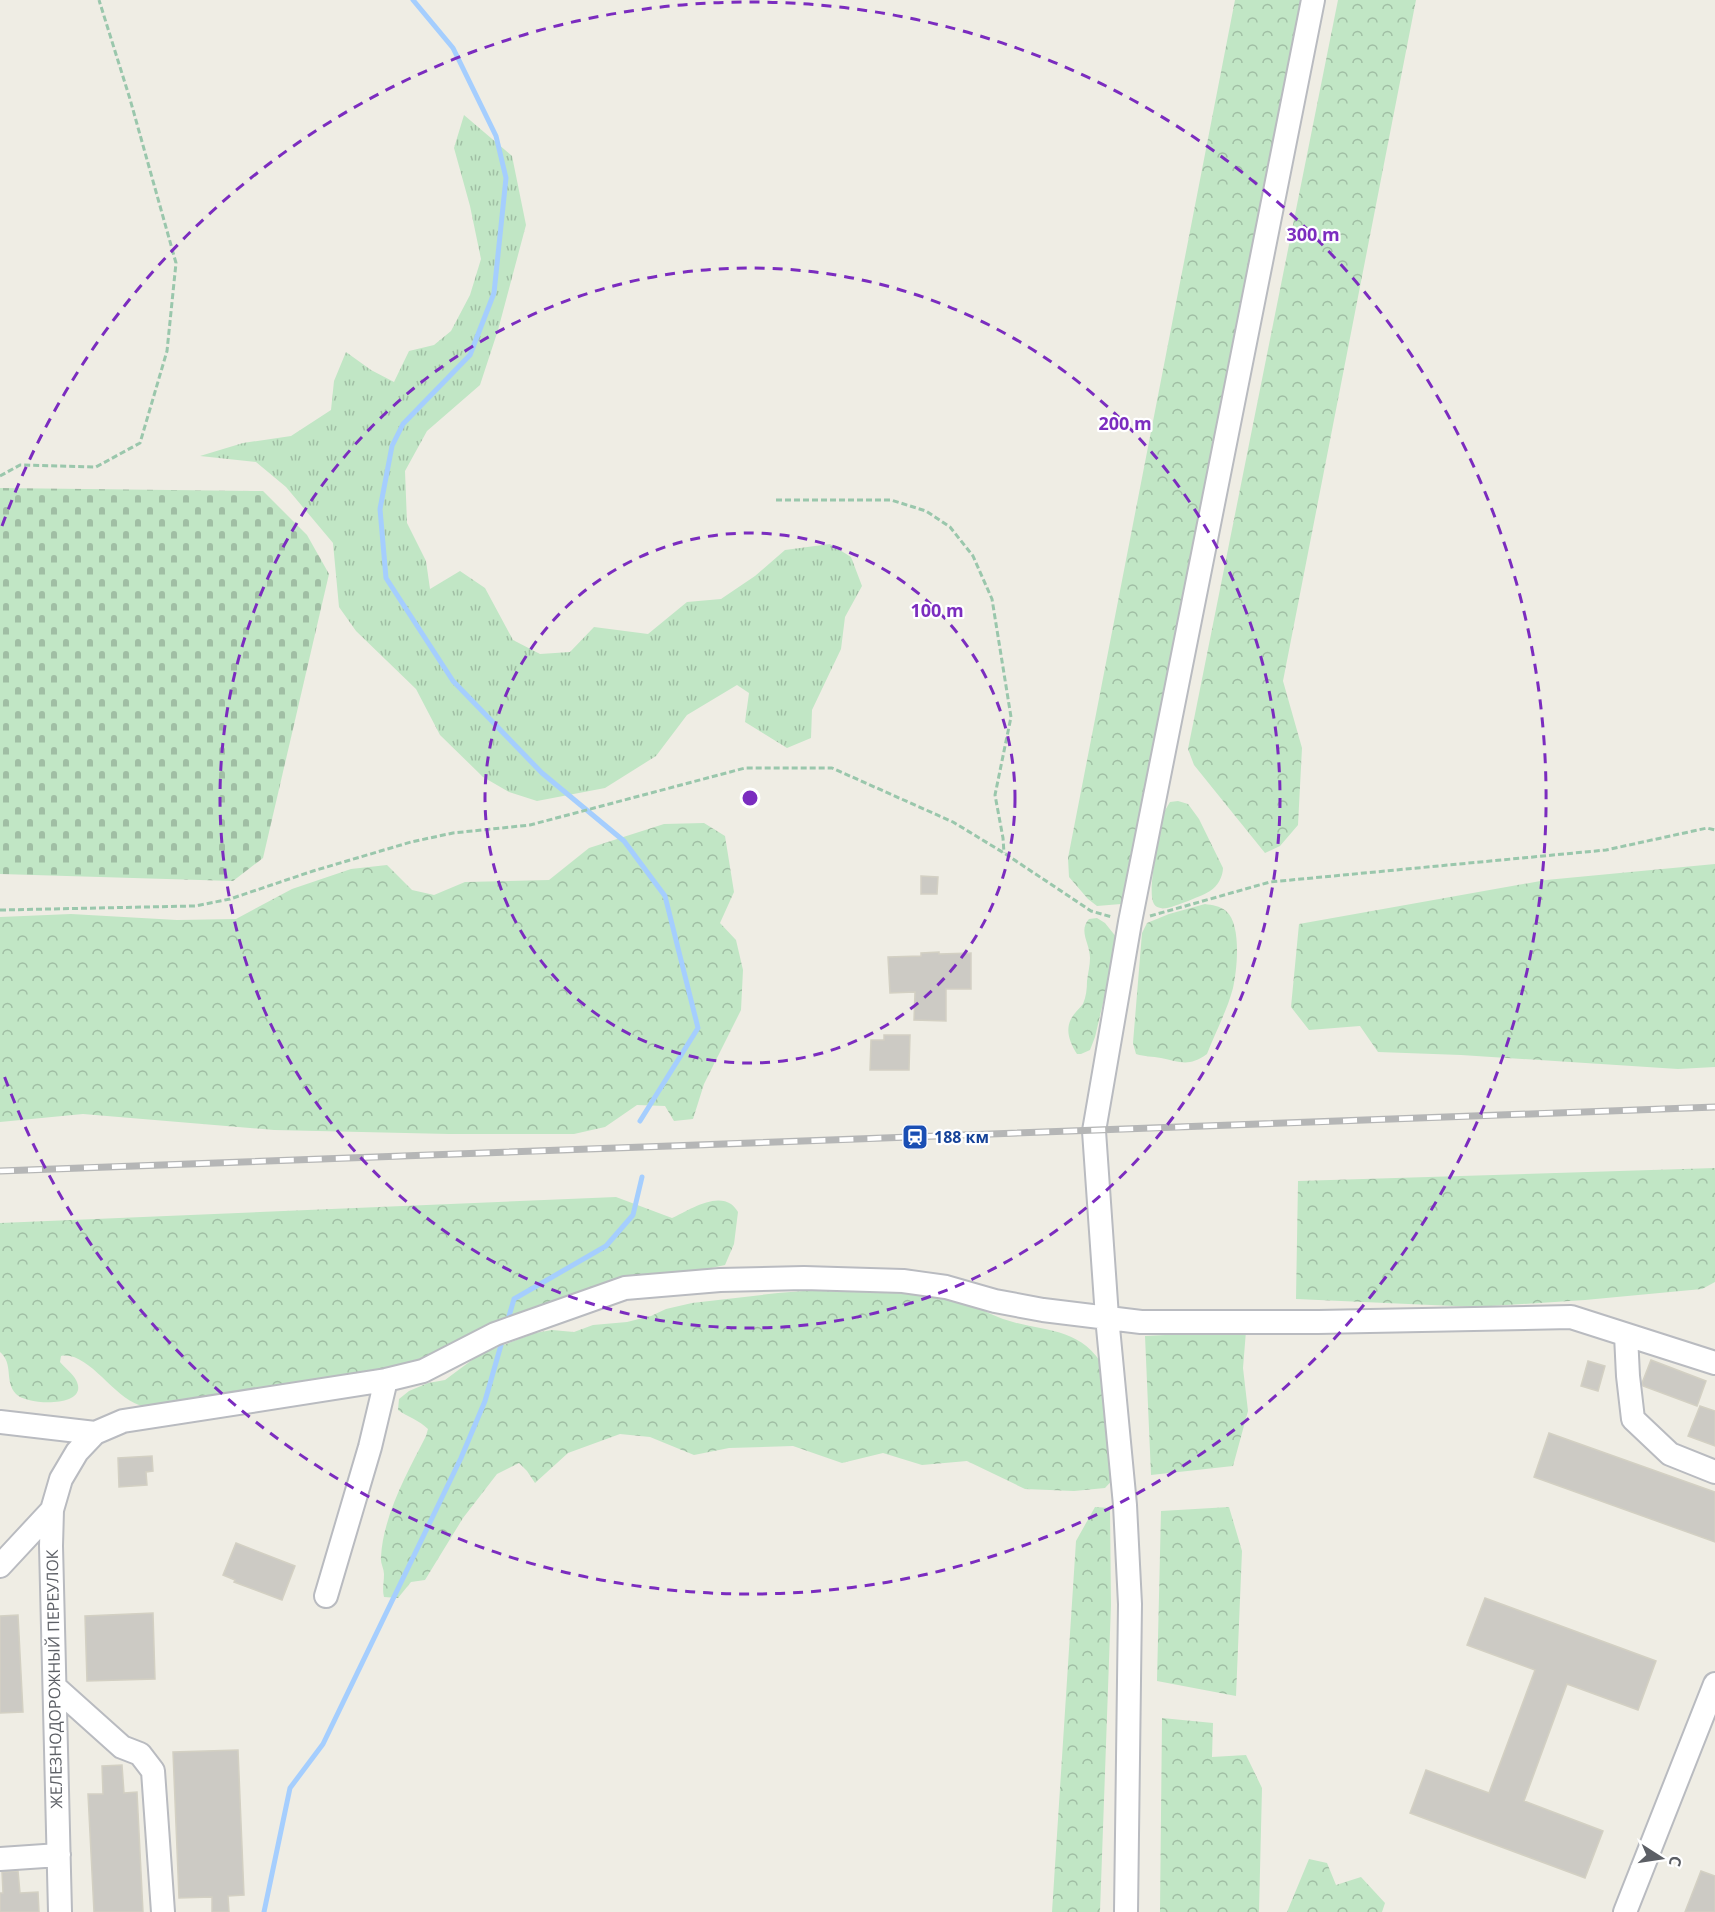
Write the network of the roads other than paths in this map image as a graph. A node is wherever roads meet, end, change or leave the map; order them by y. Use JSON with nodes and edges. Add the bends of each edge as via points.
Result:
{"nodes":[{"id":1,"x":1313,"y":0,"type":"edge"},
{"id":2,"x":1107,"y":1317,"type":"junction"},
{"id":3,"x":1626,"y":1335,"type":"junction"},
{"id":4,"x":1715,"y":1363,"type":"edge"},
{"id":5,"x":386,"y":1380,"type":"junction"},
{"id":6,"x":0,"y":1422,"type":"edge"},
{"id":7,"x":95,"y":1433,"type":"junction"},
{"id":8,"x":1715,"y":1472,"type":"edge"},
{"id":9,"x":52,"y":1510,"type":"junction"},
{"id":10,"x":0,"y":1566,"type":"edge"},
{"id":11,"x":326,"y":1596,"type":"dead end"},
{"id":12,"x":1715,"y":1684,"type":"edge"},
{"id":13,"x":55,"y":1687,"type":"junction"},
{"id":14,"x":58,"y":1855,"type":"junction"},
{"id":15,"x":0,"y":1859,"type":"edge"},
{"id":16,"x":60,"y":1912,"type":"edge"},
{"id":17,"x":163,"y":1912,"type":"edge"},
{"id":18,"x":1126,"y":1912,"type":"edge"},
{"id":19,"x":1625,"y":1912,"type":"edge"}],
"edges":[{"from":1,"to":2,"type":"street","via":[[1130,922],[1094,1131]]},
{"from":2,"to":3,"type":"street","via":[[1141,1322],[1571,1317]]},
{"from":2,"to":5,"type":"street","via":[[1043,1310],[903,1281],[720,1280],[625,1288],[495,1334],[423,1371]]},
{"from":2,"to":18,"type":"street","via":[[1130,1604]]},
{"from":3,"to":4,"type":"street"},
{"from":3,"to":8,"type":"street","via":[[1633,1419],[1670,1454]]},
{"from":5,"to":7,"type":"street","via":[[123,1421]]},
{"from":5,"to":11,"type":"street"},
{"from":6,"to":7,"type":"street"},
{"from":7,"to":9,"type":"street","name":"ЖЕЛЕЗНОДОРОЖНЫЙ ПЕРЕУЛОК","via":[[77,1452],[61,1479]]},
{"from":9,"to":10,"type":"street"},
{"from":9,"to":13,"type":"street","name":"ЖЕЛЕЗНОДОРОЖНЫЙ ПЕРЕУЛОК"},
{"from":12,"to":19,"type":"street"},
{"from":13,"to":14,"type":"street","name":"ЖЕЛЕЗНОДОРОЖНЫЙ ПЕРЕУЛОК"},
{"from":13,"to":17,"type":"street","via":[[122,1747],[140,1754],[153,1771]]},
{"from":14,"to":15,"type":"street"},
{"from":14,"to":16,"type":"street","name":"ЖЕЛЕЗНОДОРОЖНЫЙ ПЕРЕУЛОК"}]}
